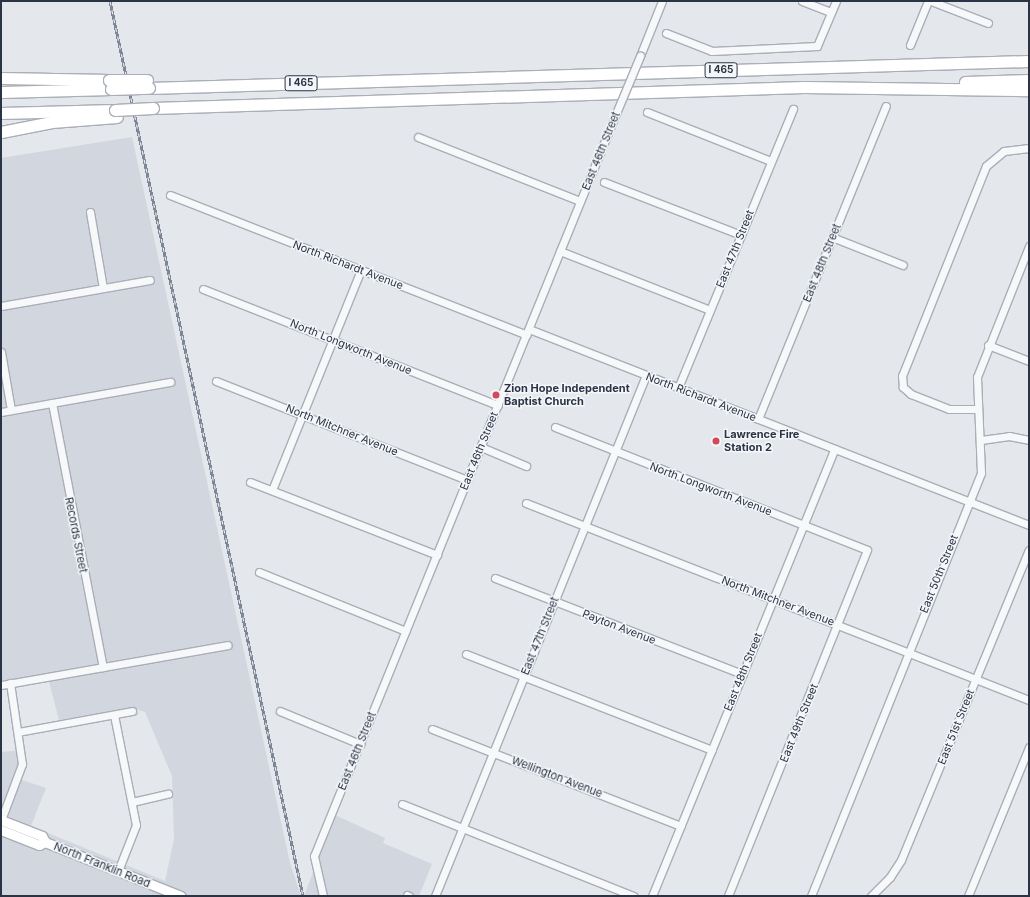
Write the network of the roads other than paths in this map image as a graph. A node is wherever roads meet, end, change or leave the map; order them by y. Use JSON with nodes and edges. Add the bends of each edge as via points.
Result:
{"nodes":[{"id":1,"x":662,"y":1,"type":"edge"},
{"id":2,"x":802,"y":1,"type":"edge"},
{"id":3,"x":836,"y":1,"type":"edge"},
{"id":4,"x":930,"y":1,"type":"edge"},
{"id":5,"x":831,"y":12,"type":"junction"},
{"id":6,"x":988,"y":24,"type":"dead end"},
{"id":7,"x":666,"y":33,"type":"dead end"},
{"id":8,"x":910,"y":45,"type":"dead end"},
{"id":9,"x":1029,"y":61,"type":"edge"},
{"id":10,"x":1,"y":78,"type":"edge"},
{"id":11,"x":1029,"y":80,"type":"edge"},
{"id":12,"x":110,"y":84,"type":"junction"},
{"id":13,"x":902,"y":87,"type":"junction"},
{"id":14,"x":1029,"y":90,"type":"edge"},
{"id":15,"x":1,"y":92,"type":"edge"},
{"id":16,"x":886,"y":106,"type":"dead end"},
{"id":17,"x":793,"y":109,"type":"dead end"},
{"id":18,"x":647,"y":112,"type":"dead end"},
{"id":19,"x":1,"y":113,"type":"edge"},
{"id":20,"x":116,"y":113,"type":"junction"},
{"id":21,"x":1,"y":132,"type":"edge"},
{"id":22,"x":418,"y":137,"type":"dead end"},
{"id":23,"x":1029,"y":148,"type":"edge"},
{"id":24,"x":771,"y":161,"type":"junction"},
{"id":25,"x":604,"y":182,"type":"dead end"},
{"id":26,"x":170,"y":196,"type":"dead end"},
{"id":27,"x":580,"y":201,"type":"junction"},
{"id":28,"x":90,"y":212,"type":"dead end"},
{"id":29,"x":741,"y":235,"type":"junction"},
{"id":30,"x":832,"y":237,"type":"junction"},
{"id":31,"x":1029,"y":246,"type":"edge"},
{"id":32,"x":560,"y":251,"type":"junction"},
{"id":33,"x":903,"y":265,"type":"dead end"},
{"id":34,"x":361,"y":270,"type":"junction"},
{"id":35,"x":150,"y":280,"type":"dead end"},
{"id":36,"x":103,"y":288,"type":"junction"},
{"id":37,"x":203,"y":289,"type":"dead end"},
{"id":38,"x":1,"y":306,"type":"edge"},
{"id":39,"x":710,"y":310,"type":"junction"},
{"id":40,"x":528,"y":332,"type":"junction"},
{"id":41,"x":333,"y":340,"type":"junction"},
{"id":42,"x":988,"y":345,"type":"junction"},
{"id":43,"x":1,"y":352,"type":"edge"},
{"id":44,"x":1029,"y":361,"type":"edge"},
{"id":45,"x":646,"y":375,"type":"junction"},
{"id":46,"x":216,"y":381,"type":"dead end"},
{"id":47,"x":170,"y":382,"type":"dead end"},
{"id":48,"x":678,"y":388,"type":"junction"},
{"id":49,"x":52,"y":403,"type":"junction"},
{"id":50,"x":498,"y":405,"type":"junction"},
{"id":51,"x":978,"y":409,"type":"junction"},
{"id":52,"x":11,"y":410,"type":"junction"},
{"id":53,"x":1,"y":412,"type":"edge"},
{"id":54,"x":302,"y":415,"type":"junction"},
{"id":55,"x":758,"y":419,"type":"junction"},
{"id":56,"x":555,"y":427,"type":"dead end"},
{"id":57,"x":981,"y":440,"type":"junction"},
{"id":58,"x":1029,"y":440,"type":"edge"},
{"id":59,"x":481,"y":448,"type":"junction"},
{"id":60,"x":834,"y":449,"type":"junction"},
{"id":61,"x":615,"y":452,"type":"junction"},
{"id":62,"x":526,"y":466,"type":"dead end"},
{"id":63,"x":467,"y":480,"type":"junction"},
{"id":64,"x":250,"y":482,"type":"dead end"},
{"id":65,"x":272,"y":490,"type":"junction"},
{"id":66,"x":969,"y":501,"type":"junction"},
{"id":67,"x":526,"y":502,"type":"dead end"},
{"id":68,"x":803,"y":525,"type":"junction"},
{"id":69,"x":1029,"y":525,"type":"edge"},
{"id":70,"x":585,"y":526,"type":"junction"},
{"id":71,"x":867,"y":550,"type":"joint"},
{"id":72,"x":1029,"y":550,"type":"edge"},
{"id":73,"x":437,"y":555,"type":"junction"},
{"id":74,"x":259,"y":572,"type":"dead end"},
{"id":75,"x":495,"y":578,"type":"dead end"},
{"id":76,"x":773,"y":599,"type":"junction"},
{"id":77,"x":554,"y":602,"type":"junction"},
{"id":78,"x":840,"y":625,"type":"junction"},
{"id":79,"x":406,"y":631,"type":"junction"},
{"id":80,"x":228,"y":645,"type":"dead end"},
{"id":81,"x":907,"y":652,"type":"junction"},
{"id":82,"x":466,"y":654,"type":"dead end"},
{"id":83,"x":103,"y":667,"type":"junction"},
{"id":84,"x":743,"y":674,"type":"junction"},
{"id":85,"x":524,"y":677,"type":"junction"},
{"id":86,"x":976,"y":678,"type":"junction"},
{"id":87,"x":10,"y":683,"type":"junction"},
{"id":88,"x":1,"y":685,"type":"edge"},
{"id":89,"x":1029,"y":700,"type":"edge"},
{"id":90,"x":132,"y":711,"type":"dead end"},
{"id":91,"x":280,"y":711,"type":"dead end"},
{"id":92,"x":114,"y":715,"type":"junction"},
{"id":93,"x":432,"y":729,"type":"dead end"},
{"id":94,"x":18,"y":732,"type":"junction"},
{"id":95,"x":360,"y":744,"type":"junction"},
{"id":96,"x":1029,"y":747,"type":"edge"},
{"id":97,"x":712,"y":750,"type":"junction"},
{"id":98,"x":493,"y":752,"type":"junction"},
{"id":99,"x":168,"y":794,"type":"dead end"},
{"id":100,"x":132,"y":802,"type":"junction"},
{"id":101,"x":402,"y":804,"type":"dead end"},
{"id":102,"x":1,"y":820,"type":"edge"},
{"id":103,"x":681,"y":826,"type":"junction"},
{"id":104,"x":462,"y":829,"type":"junction"},
{"id":105,"x":1,"y":830,"type":"edge"},
{"id":106,"x":45,"y":842,"type":"junction"},
{"id":107,"x":118,"y":871,"type":"junction"},
{"id":108,"x":182,"y":896,"type":"edge"},
{"id":109,"x":323,"y":896,"type":"edge"},
{"id":110,"x":435,"y":896,"type":"edge"},
{"id":111,"x":633,"y":896,"type":"edge"},
{"id":112,"x":652,"y":896,"type":"edge"},
{"id":113,"x":728,"y":896,"type":"edge"},
{"id":114,"x":811,"y":896,"type":"edge"},
{"id":115,"x":871,"y":896,"type":"edge"},
{"id":116,"x":968,"y":896,"type":"edge"}],
"edges":[{"from":1,"to":27,"type":"street","name":"East 46th Street","bridge":true},
{"from":2,"to":5,"type":"street"},
{"from":3,"to":5,"type":"street"},
{"from":4,"to":6,"type":"street"},
{"from":4,"to":8,"type":"street"},
{"from":5,"to":7,"type":"street","via":[[817,46],[712,50]]},
{"from":9,"to":12,"type":"highway","number":"I 465","bridge":true,"via":[[191,85]]},
{"from":10,"to":12,"type":"highway"},
{"from":11,"to":13,"type":"highway","number":"I 465"},
{"from":12,"to":15,"type":"highway","number":"I 465"},
{"from":13,"to":14,"type":"highway"},
{"from":13,"to":20,"type":"highway","number":"I 465","bridge":true,"via":[[236,106]]},
{"from":16,"to":30,"type":"street","name":"East 48th Street"},
{"from":17,"to":24,"type":"street","name":"East 47th Street"},
{"from":18,"to":24,"type":"street"},
{"from":19,"to":20,"type":"highway","number":"I 465"},
{"from":20,"to":21,"type":"highway"},
{"from":22,"to":27,"type":"street"},
{"from":23,"to":51,"type":"street","via":[[998,154],[986,166],[902,373],[903,386],[911,394],[947,408]]},
{"from":24,"to":29,"type":"street","name":"East 47th Street"},
{"from":25,"to":29,"type":"street"},
{"from":26,"to":34,"type":"street","name":"North Richardt Avenue"},
{"from":27,"to":32,"type":"street","name":"East 46th Street"},
{"from":28,"to":36,"type":"street"},
{"from":29,"to":39,"type":"street","name":"East 47th Street"},
{"from":30,"to":33,"type":"street"},
{"from":30,"to":55,"type":"street","name":"East 48th Street"},
{"from":31,"to":42,"type":"street","name":"East 50th Street"},
{"from":32,"to":39,"type":"street"},
{"from":32,"to":40,"type":"street","name":"East 46th Street"},
{"from":34,"to":40,"type":"street","name":"North Richardt Avenue"},
{"from":34,"to":41,"type":"street"},
{"from":35,"to":36,"type":"street"},
{"from":36,"to":38,"type":"street"},
{"from":37,"to":41,"type":"street","name":"North Longworth Avenue"},
{"from":39,"to":48,"type":"street","name":"East 47th Street"},
{"from":40,"to":45,"type":"street","name":"North Richardt Avenue"},
{"from":40,"to":50,"type":"street","name":"East 46th Street"},
{"from":41,"to":50,"type":"street","name":"North Longworth Avenue"},
{"from":41,"to":54,"type":"street"},
{"from":42,"to":44,"type":"street"},
{"from":42,"to":51,"type":"street","name":"East 50th Street","via":[[977,377]]},
{"from":43,"to":52,"type":"street"},
{"from":45,"to":48,"type":"street","name":"North Richardt Avenue"},
{"from":45,"to":61,"type":"street","name":"East 47th Street"},
{"from":46,"to":54,"type":"street","name":"North Mitchner Avenue"},
{"from":47,"to":49,"type":"street"},
{"from":48,"to":55,"type":"street","name":"North Richardt Avenue"},
{"from":49,"to":52,"type":"street"},
{"from":49,"to":83,"type":"street","name":"Records Street"},
{"from":50,"to":59,"type":"street","name":"East 46th Street"},
{"from":51,"to":57,"type":"street","name":"East 50th Street"},
{"from":52,"to":53,"type":"street"},
{"from":54,"to":63,"type":"street","name":"North Mitchner Avenue"},
{"from":54,"to":65,"type":"street"},
{"from":55,"to":60,"type":"street","name":"North Richardt Avenue"},
{"from":56,"to":61,"type":"street","name":"North Longworth Avenue"},
{"from":57,"to":58,"type":"street","via":[[1009,436]]},
{"from":57,"to":66,"type":"street","name":"East 50th Street","via":[[982,468]]},
{"from":59,"to":62,"type":"street"},
{"from":59,"to":63,"type":"street","name":"East 46th Street"},
{"from":60,"to":66,"type":"street","name":"North Richardt Avenue"},
{"from":60,"to":68,"type":"street","name":"East 48th Street"},
{"from":61,"to":68,"type":"street","name":"North Longworth Avenue"},
{"from":61,"to":70,"type":"street","name":"East 47th Street"},
{"from":63,"to":73,"type":"street","name":"East 46th Street"},
{"from":64,"to":65,"type":"street"},
{"from":65,"to":73,"type":"street"},
{"from":66,"to":69,"type":"street","name":"North Richardt Avenue"},
{"from":66,"to":81,"type":"street","name":"East 50th Street"},
{"from":67,"to":70,"type":"street","name":"North Mitchner Avenue"},
{"from":68,"to":71,"type":"street","name":"North Longworth Avenue"},
{"from":68,"to":76,"type":"street","name":"East 48th Street"},
{"from":70,"to":76,"type":"street","name":"North Mitchner Avenue"},
{"from":70,"to":77,"type":"street","name":"East 47th Street"},
{"from":71,"to":78,"type":"street","name":"East 49th Street"},
{"from":72,"to":86,"type":"street","name":"East 51st Street"},
{"from":73,"to":79,"type":"street","name":"East 46th Street"},
{"from":74,"to":79,"type":"street"},
{"from":75,"to":77,"type":"street","name":"Payton Avenue"},
{"from":76,"to":78,"type":"street","name":"North Mitchner Avenue"},
{"from":76,"to":84,"type":"street","name":"East 48th Street"},
{"from":77,"to":84,"type":"street","name":"Payton Avenue"},
{"from":77,"to":85,"type":"street","name":"East 47th Street"},
{"from":78,"to":81,"type":"street","name":"North Mitchner Avenue"},
{"from":78,"to":113,"type":"street","name":"East 49th Street"},
{"from":79,"to":95,"type":"street","name":"East 46th Street"},
{"from":80,"to":83,"type":"street"},
{"from":81,"to":86,"type":"street","name":"North Mitchner Avenue"},
{"from":81,"to":114,"type":"street","name":"East 50th Street"},
{"from":82,"to":85,"type":"street"},
{"from":83,"to":87,"type":"street"},
{"from":84,"to":97,"type":"street","name":"East 48th Street"},
{"from":85,"to":97,"type":"street"},
{"from":85,"to":98,"type":"street","name":"East 47th Street"},
{"from":86,"to":89,"type":"street","name":"North Mitchner Avenue"},
{"from":86,"to":115,"type":"street","name":"East 51st Street","via":[[901,860],[890,878]]},
{"from":87,"to":88,"type":"street"},
{"from":87,"to":94,"type":"street"},
{"from":90,"to":92,"type":"street"},
{"from":91,"to":95,"type":"street"},
{"from":92,"to":94,"type":"street"},
{"from":92,"to":100,"type":"street"},
{"from":93,"to":98,"type":"street","name":"Wellington Avenue"},
{"from":94,"to":102,"type":"street","via":[[22,764]]},
{"from":95,"to":109,"type":"street","name":"East 46th Street","via":[[314,856]]},
{"from":96,"to":116,"type":"street"},
{"from":97,"to":103,"type":"street","name":"East 48th Street"},
{"from":98,"to":103,"type":"street","name":"Wellington Avenue"},
{"from":98,"to":104,"type":"street","name":"East 47th Street"},
{"from":99,"to":100,"type":"street"},
{"from":100,"to":107,"type":"street","via":[[136,825]]},
{"from":101,"to":104,"type":"street"},
{"from":102,"to":106,"type":"main road","name":"North Franklin Road","via":[[42,836]]},
{"from":103,"to":112,"type":"street","name":"East 48th Street"},
{"from":104,"to":110,"type":"street","name":"East 47th Street"},
{"from":104,"to":111,"type":"street"},
{"from":105,"to":106,"type":"main road","name":"North Franklin Road","via":[[39,845]]},
{"from":106,"to":107,"type":"main road","name":"North Franklin Road"},
{"from":107,"to":108,"type":"main road","name":"North Franklin Road"}]}
